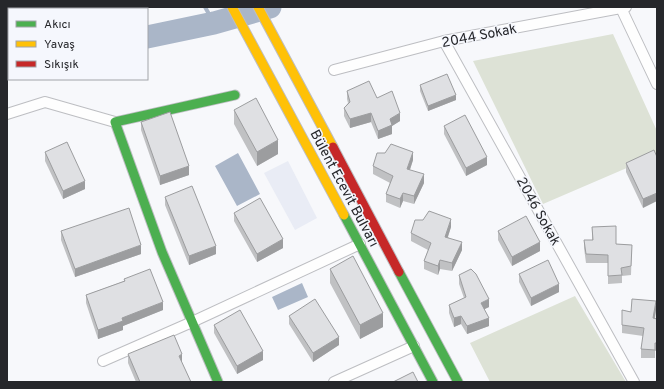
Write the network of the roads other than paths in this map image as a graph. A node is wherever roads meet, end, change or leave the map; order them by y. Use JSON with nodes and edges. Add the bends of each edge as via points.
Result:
{"nodes":[{"id":1,"x":232,"y":7,"type":"edge"},
{"id":2,"x":258,"y":7,"type":"edge"},
{"id":3,"x":624,"y":8,"type":"edge"},
{"id":4,"x":444,"y":41,"type":"junction"},
{"id":5,"x":334,"y":70,"type":"dead end"},
{"id":6,"x":657,"y":84,"type":"edge"},
{"id":7,"x":235,"y":95,"type":"dead end"},
{"id":8,"x":7,"y":114,"type":"edge"},
{"id":9,"x":115,"y":122,"type":"junction"},
{"id":10,"x":360,"y":244,"type":"junction"},
{"id":11,"x":192,"y":322,"type":"junction"},
{"id":12,"x":414,"y":346,"type":"junction"},
{"id":13,"x":103,"y":361,"type":"dead end"},
{"id":14,"x":218,"y":382,"type":"edge"},
{"id":15,"x":334,"y":382,"type":"edge"},
{"id":16,"x":433,"y":382,"type":"edge"},
{"id":17,"x":458,"y":382,"type":"edge"},
{"id":18,"x":634,"y":382,"type":"edge"}],
"edges":[{"from":1,"to":10,"type":"main road","name":"Bülent Ecevit Bulvarı"},
{"from":2,"to":17,"type":"main road","name":"Bülent Ecevit Bulvarı"},
{"from":3,"to":4,"type":"street","name":"2044 Sokak"},
{"from":3,"to":6,"type":"street"},
{"from":4,"to":5,"type":"street","name":"2044 Sokak"},
{"from":4,"to":18,"type":"street","name":"2046 Sokak"},
{"from":7,"to":9,"type":"main road"},
{"from":8,"to":9,"type":"street","via":[[45,102]]},
{"from":9,"to":11,"type":"main road","via":[[162,252]]},
{"from":10,"to":11,"type":"street"},
{"from":10,"to":12,"type":"main road","name":"Bülent Ecevit Bulvarı"},
{"from":11,"to":13,"type":"street"},
{"from":11,"to":14,"type":"main road"},
{"from":12,"to":15,"type":"street"},
{"from":12,"to":16,"type":"main road","name":"Bülent Ecevit Bulvarı"}]}
